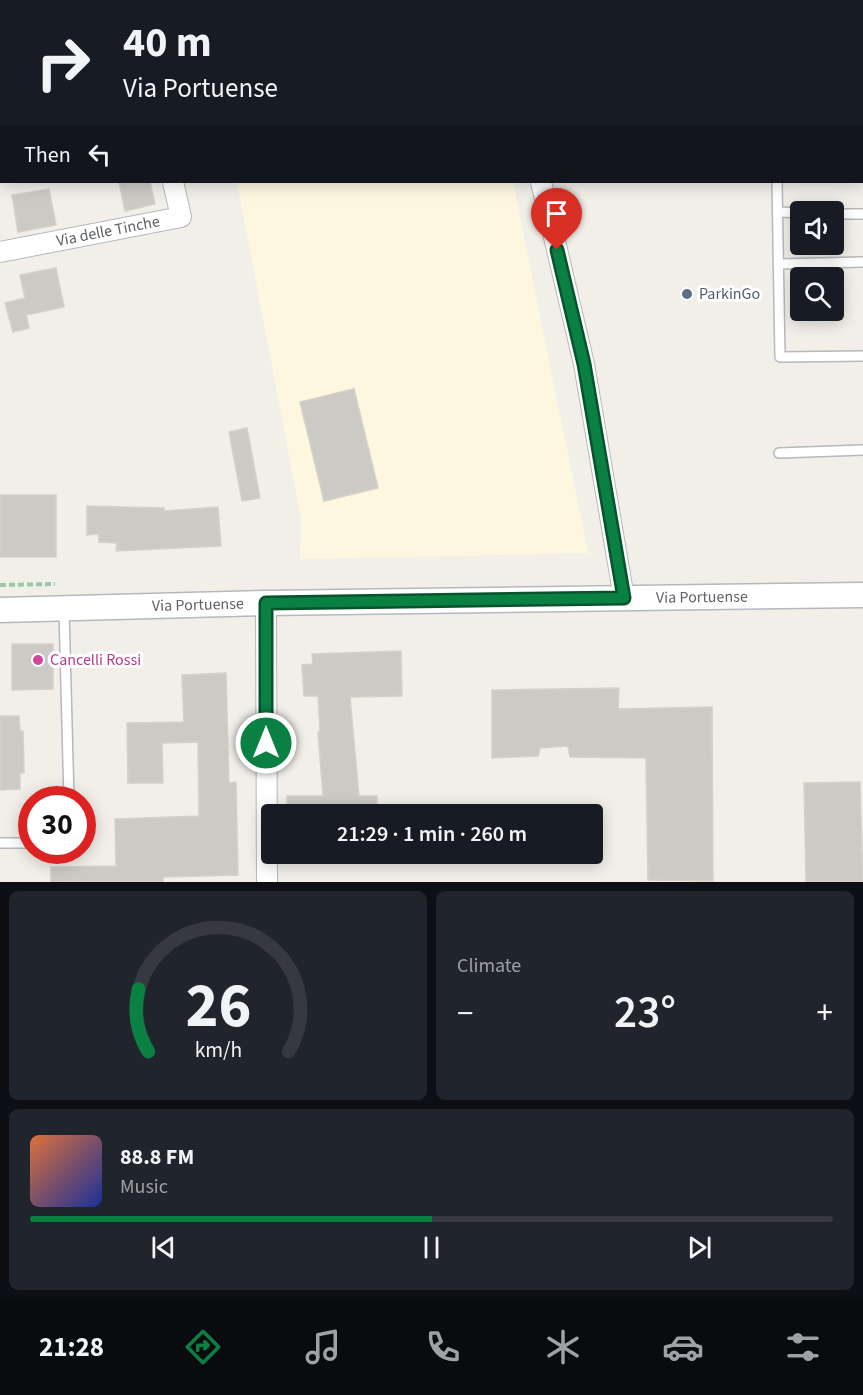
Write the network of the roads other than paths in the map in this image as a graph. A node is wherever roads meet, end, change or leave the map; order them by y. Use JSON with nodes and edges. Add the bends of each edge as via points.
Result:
{"nodes":[{"id":1,"x":173,"y":183,"type":"edge"},
{"id":2,"x":541,"y":183,"type":"edge"},
{"id":3,"x":777,"y":183,"type":"edge"},
{"id":4,"x":779,"y":212,"type":"junction"},
{"id":5,"x":790,"y":212,"type":"edge"},
{"id":6,"x":844,"y":214,"type":"edge"},
{"id":7,"x":863,"y":214,"type":"edge"},
{"id":8,"x":0,"y":252,"type":"edge"},
{"id":9,"x":863,"y":262,"type":"edge"},
{"id":10,"x":778,"y":264,"type":"junction"},
{"id":11,"x":863,"y":356,"type":"edge"},
{"id":12,"x":863,"y":450,"type":"edge"},
{"id":13,"x":779,"y":453,"type":"dead end"},
{"id":14,"x":863,"y":595,"type":"edge"},
{"id":15,"x":624,"y":598,"type":"junction"},
{"id":16,"x":266,"y":603,"type":"junction"},
{"id":17,"x":64,"y":608,"type":"junction"},
{"id":18,"x":0,"y":610,"type":"edge"},
{"id":19,"x":69,"y":786,"type":"edge"},
{"id":20,"x":0,"y":843,"type":"edge"},
{"id":21,"x":18,"y":843,"type":"edge"},
{"id":22,"x":267,"y":882,"type":"edge"}],
"edges":[{"from":1,"to":8,"type":"street","name":"Via delle Tinche","via":[[181,217]]},
{"from":2,"to":15,"type":"street","via":[[584,364]]},
{"from":3,"to":4,"type":"lane"},
{"from":4,"to":5,"type":"lane"},
{"from":4,"to":10,"type":"lane"},
{"from":6,"to":7,"type":"lane"},
{"from":9,"to":10,"type":"lane"},
{"from":10,"to":11,"type":"lane","via":[[780,357]]},
{"from":12,"to":13,"type":"lane"},
{"from":14,"to":15,"type":"street","name":"Via Portuense"},
{"from":15,"to":16,"type":"street","name":"Via Portuense"},
{"from":16,"to":17,"type":"street","name":"Via Portuense"},
{"from":16,"to":22,"type":"street"},
{"from":17,"to":18,"type":"street","name":"Via Portuense"},
{"from":17,"to":19,"type":"lane"},
{"from":20,"to":21,"type":"lane"}]}
